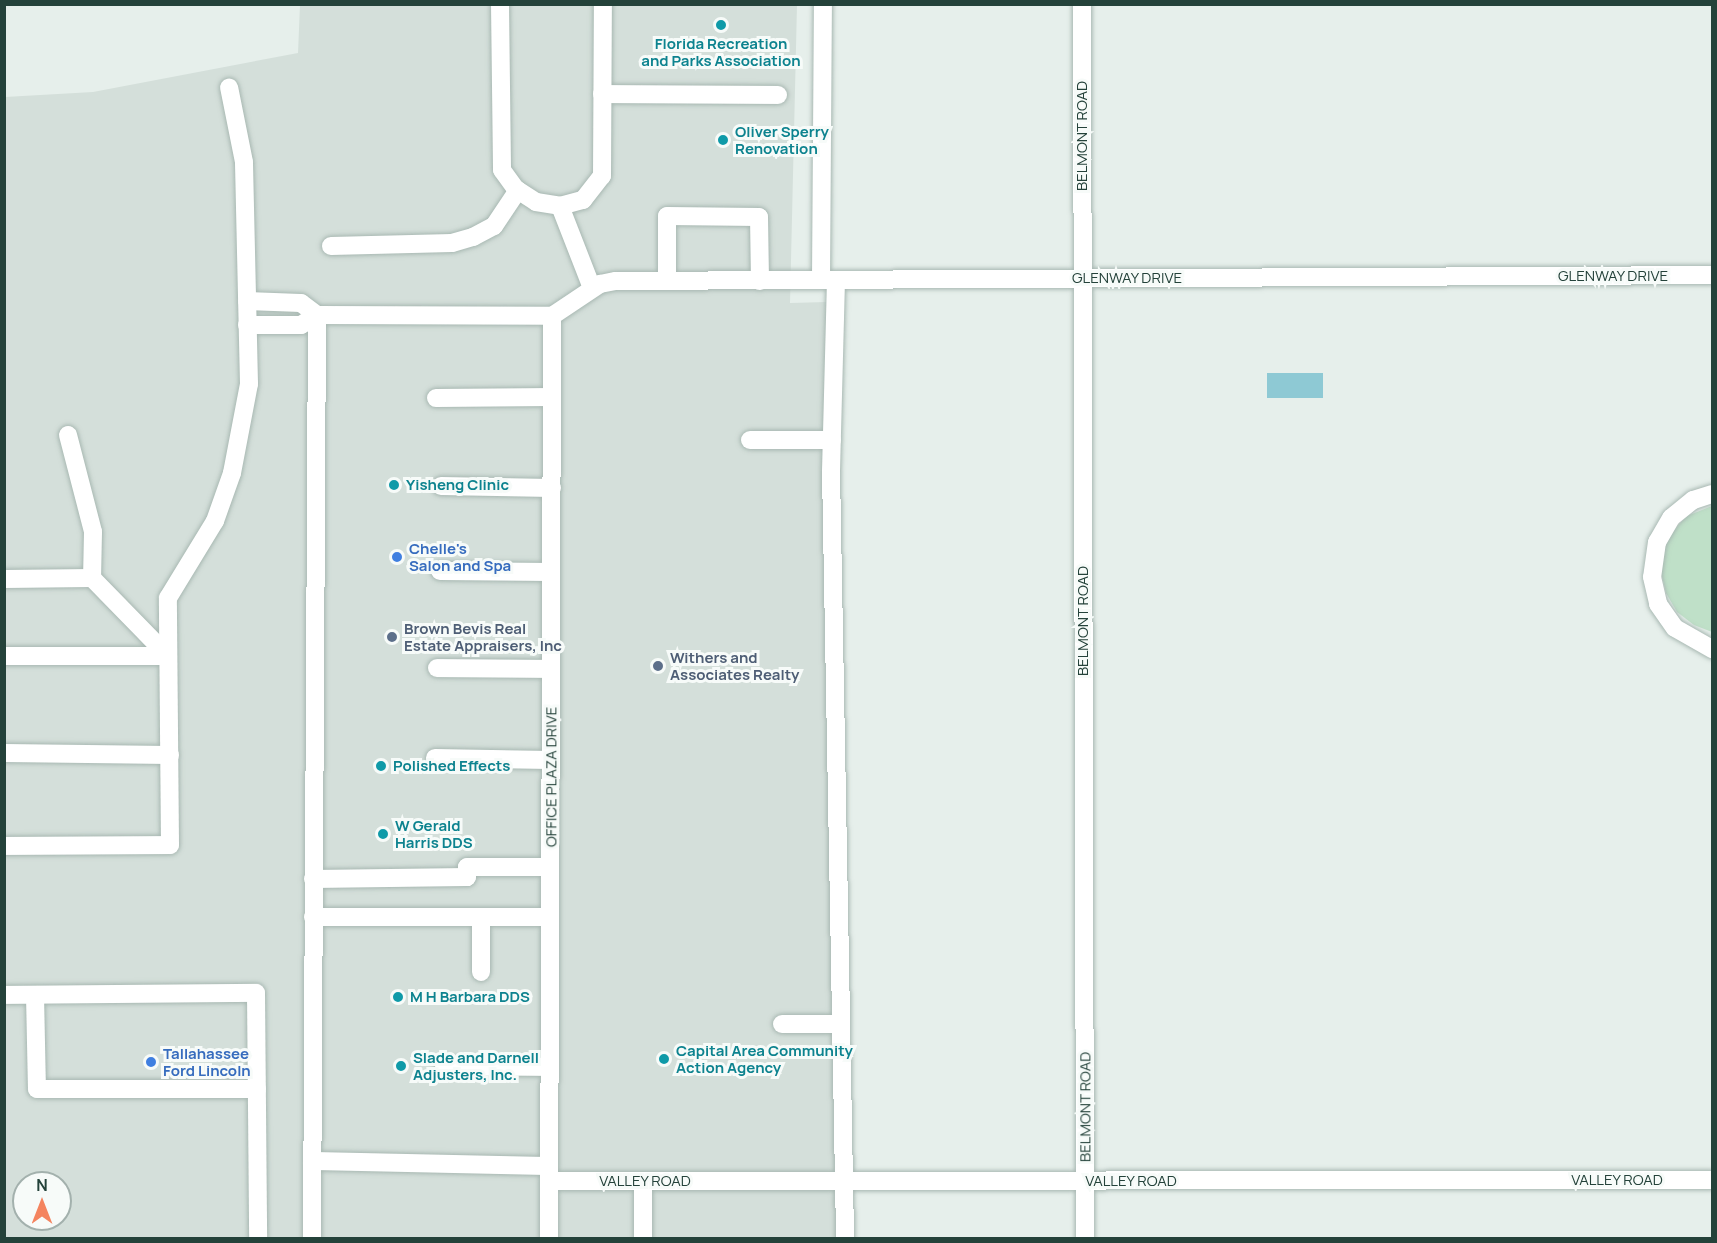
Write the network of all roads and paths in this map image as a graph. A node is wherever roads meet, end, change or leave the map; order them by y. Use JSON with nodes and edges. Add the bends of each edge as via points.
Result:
{"nodes":[{"id":1,"x":500,"y":4,"type":"edge"},
{"id":2,"x":603,"y":4,"type":"edge"},
{"id":3,"x":823,"y":4,"type":"edge"},
{"id":4,"x":1082,"y":4,"type":"edge"},
{"id":5,"x":229,"y":87,"type":"dead end"},
{"id":6,"x":602,"y":94,"type":"junction"},
{"id":7,"x":778,"y":95,"type":"dead end"},
{"id":8,"x":518,"y":190,"type":"junction"},
{"id":9,"x":560,"y":206,"type":"junction"},
{"id":10,"x":331,"y":246,"type":"dead end"},
{"id":11,"x":1713,"y":275,"type":"edge"},
{"id":12,"x":1082,"y":278,"type":"junction"},
{"id":13,"x":668,"y":280,"type":"junction"},
{"id":14,"x":760,"y":280,"type":"junction"},
{"id":15,"x":829,"y":280,"type":"junction"},
{"id":16,"x":592,"y":288,"type":"junction"},
{"id":17,"x":247,"y":301,"type":"junction"},
{"id":18,"x":316,"y":315,"type":"junction"},
{"id":19,"x":552,"y":316,"type":"junction"},
{"id":20,"x":247,"y":325,"type":"junction"},
{"id":21,"x":552,"y":397,"type":"junction"},
{"id":22,"x":436,"y":398,"type":"dead end"},
{"id":23,"x":68,"y":435,"type":"dead end"},
{"id":24,"x":750,"y":440,"type":"dead end"},
{"id":25,"x":832,"y":440,"type":"junction"},
{"id":26,"x":441,"y":486,"type":"dead end"},
{"id":27,"x":552,"y":488,"type":"junction"},
{"id":28,"x":1713,"y":494,"type":"edge"},
{"id":29,"x":440,"y":571,"type":"dead end"},
{"id":30,"x":551,"y":572,"type":"junction"},
{"id":31,"x":92,"y":578,"type":"junction"},
{"id":32,"x":4,"y":579,"type":"edge"},
{"id":33,"x":1713,"y":649,"type":"edge"},
{"id":34,"x":4,"y":656,"type":"edge"},
{"id":35,"x":168,"y":656,"type":"junction"},
{"id":36,"x":437,"y":668,"type":"dead end"},
{"id":37,"x":551,"y":669,"type":"junction"},
{"id":38,"x":4,"y":753,"type":"edge"},
{"id":39,"x":170,"y":755,"type":"junction"},
{"id":40,"x":435,"y":759,"type":"dead end"},
{"id":41,"x":551,"y":760,"type":"junction"},
{"id":42,"x":4,"y":846,"type":"edge"},
{"id":43,"x":550,"y":867,"type":"junction"},
{"id":44,"x":313,"y":879,"type":"junction"},
{"id":45,"x":313,"y":916,"type":"junction"},
{"id":46,"x":481,"y":916,"type":"junction"},
{"id":47,"x":550,"y":916,"type":"junction"},
{"id":48,"x":481,"y":972,"type":"dead end"},
{"id":49,"x":4,"y":995,"type":"edge"},
{"id":50,"x":36,"y":995,"type":"junction"},
{"id":51,"x":782,"y":1024,"type":"dead end"},
{"id":52,"x":841,"y":1024,"type":"junction"},
{"id":53,"x":444,"y":1066,"type":"dead end"},
{"id":54,"x":550,"y":1067,"type":"junction"},
{"id":55,"x":257,"y":1089,"type":"junction"},
{"id":56,"x":312,"y":1161,"type":"junction"},
{"id":57,"x":549,"y":1174,"type":"junction"},
{"id":58,"x":1713,"y":1180,"type":"edge"},
{"id":59,"x":643,"y":1181,"type":"junction"},
{"id":60,"x":844,"y":1181,"type":"junction"},
{"id":61,"x":1085,"y":1181,"type":"junction"},
{"id":62,"x":258,"y":1239,"type":"edge"},
{"id":63,"x":312,"y":1239,"type":"edge"},
{"id":64,"x":549,"y":1239,"type":"edge"},
{"id":65,"x":643,"y":1239,"type":"edge"},
{"id":66,"x":844,"y":1239,"type":"edge"},
{"id":67,"x":1085,"y":1239,"type":"edge"}],
"edges":[{"from":1,"to":8,"type":"street","via":[[502,170]]},
{"from":2,"to":6,"type":"street"},
{"from":3,"to":15,"type":"street"},
{"from":4,"to":12,"type":"street","name":"BELMONT ROAD"},
{"from":5,"to":17,"type":"street","via":[[244,162]]},
{"from":6,"to":7,"type":"street"},
{"from":6,"to":9,"type":"street","via":[[602,176],[583,200]]},
{"from":8,"to":9,"type":"street","via":[[536,202]]},
{"from":8,"to":10,"type":"street","via":[[494,226],[473,237],[452,243]]},
{"from":9,"to":16,"type":"street"},
{"from":11,"to":12,"type":"street","name":"GLENWAY DRIVE"},
{"from":12,"to":15,"type":"street","name":"GLENWAY DRIVE"},
{"from":12,"to":61,"type":"street","name":"BELMONT ROAD"},
{"from":13,"to":14,"type":"street","name":"GLENWAY DRIVE"},
{"from":13,"to":14,"type":"street","via":[[667,216],[759,217]]},
{"from":13,"to":16,"type":"street","name":"GLENWAY DRIVE","via":[[616,281]]},
{"from":14,"to":15,"type":"street","name":"GLENWAY DRIVE"},
{"from":15,"to":25,"type":"street"},
{"from":16,"to":19,"type":"street","name":"GLENWAY DRIVE"},
{"from":17,"to":18,"type":"street","via":[[301,303]]},
{"from":17,"to":20,"type":"street"},
{"from":18,"to":19,"type":"street"},
{"from":18,"to":20,"type":"street","via":[[301,325]]},
{"from":18,"to":44,"type":"street"},
{"from":19,"to":21,"type":"street","name":"OFFICE PLAZA DRIVE"},
{"from":20,"to":35,"type":"street","via":[[249,384],[232,473],[216,521],[168,598]]},
{"from":21,"to":22,"type":"street"},
{"from":21,"to":27,"type":"street","name":"OFFICE PLAZA DRIVE"},
{"from":23,"to":31,"type":"street","via":[[93,532]]},
{"from":24,"to":25,"type":"street"},
{"from":25,"to":52,"type":"street"},
{"from":26,"to":27,"type":"street"},
{"from":27,"to":30,"type":"street","name":"OFFICE PLAZA DRIVE"},
{"from":28,"to":33,"type":"street","via":[[1693,500],[1671,518],[1657,542],[1652,577],[1658,604],[1675,628]]},
{"from":29,"to":30,"type":"street"},
{"from":30,"to":37,"type":"street","name":"OFFICE PLAZA DRIVE"},
{"from":31,"to":32,"type":"street"},
{"from":31,"to":35,"type":"street"},
{"from":34,"to":35,"type":"street"},
{"from":35,"to":39,"type":"street"},
{"from":36,"to":37,"type":"street"},
{"from":37,"to":41,"type":"street","name":"OFFICE PLAZA DRIVE"},
{"from":38,"to":39,"type":"street"},
{"from":39,"to":42,"type":"street","via":[[170,845]]},
{"from":40,"to":41,"type":"street"},
{"from":41,"to":43,"type":"street","name":"OFFICE PLAZA DRIVE"},
{"from":43,"to":44,"type":"street","via":[[467,867],[467,877]]},
{"from":43,"to":47,"type":"street","name":"OFFICE PLAZA DRIVE"},
{"from":44,"to":45,"type":"street"},
{"from":45,"to":46,"type":"street"},
{"from":45,"to":56,"type":"street"},
{"from":46,"to":47,"type":"street"},
{"from":46,"to":48,"type":"street"},
{"from":47,"to":54,"type":"street","name":"OFFICE PLAZA DRIVE"},
{"from":49,"to":50,"type":"street"},
{"from":50,"to":55,"type":"street","via":[[37,1089]]},
{"from":50,"to":55,"type":"street","via":[[256,993]]},
{"from":51,"to":52,"type":"street"},
{"from":52,"to":60,"type":"street"},
{"from":53,"to":54,"type":"street"},
{"from":54,"to":57,"type":"street","name":"OFFICE PLAZA DRIVE"},
{"from":55,"to":62,"type":"street"},
{"from":56,"to":57,"type":"street","name":"VALLEY ROAD"},
{"from":56,"to":63,"type":"street"},
{"from":57,"to":59,"type":"street","name":"VALLEY ROAD"},
{"from":57,"to":64,"type":"street","name":"OFFICE PLAZA DRIVE"},
{"from":58,"to":61,"type":"street","name":"VALLEY ROAD"},
{"from":59,"to":60,"type":"street","name":"VALLEY ROAD"},
{"from":59,"to":65,"type":"street"},
{"from":60,"to":61,"type":"street","name":"VALLEY ROAD"},
{"from":60,"to":66,"type":"street"},
{"from":61,"to":67,"type":"street","name":"BELMONT ROAD"}]}
